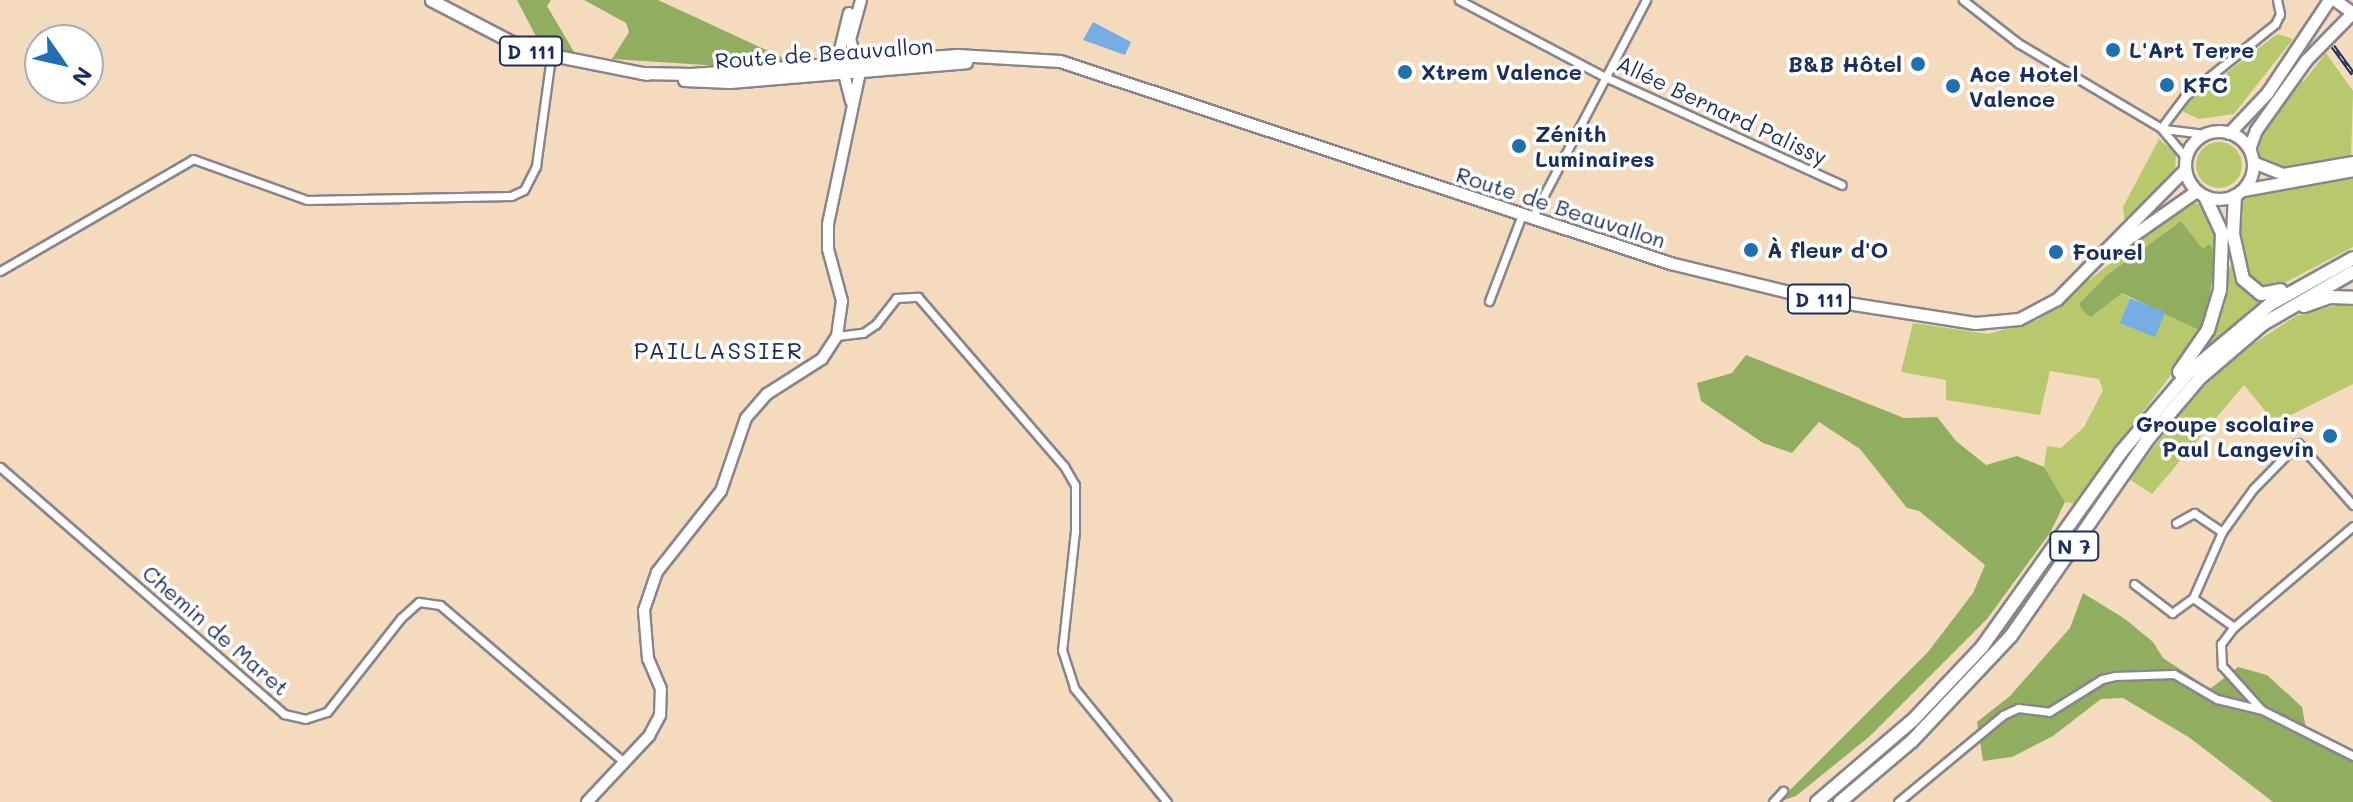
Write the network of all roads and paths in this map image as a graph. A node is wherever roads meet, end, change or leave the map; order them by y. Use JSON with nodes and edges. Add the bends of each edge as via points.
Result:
{"nodes":[{"id":1,"x":431,"y":0,"type":"edge"},
{"id":2,"x":854,"y":0,"type":"edge"},
{"id":3,"x":861,"y":0,"type":"edge"},
{"id":4,"x":1459,"y":0,"type":"edge"},
{"id":5,"x":1646,"y":0,"type":"edge"},
{"id":6,"x":1963,"y":0,"type":"edge"},
{"id":7,"x":2277,"y":0,"type":"edge"},
{"id":8,"x":2332,"y":0,"type":"edge"},
{"id":9,"x":2353,"y":13,"type":"edge"},
{"id":10,"x":551,"y":56,"type":"junction"},
{"id":11,"x":859,"y":67,"type":"junction"},
{"id":12,"x":842,"y":68,"type":"junction"},
{"id":13,"x":1605,"y":77,"type":"junction"},
{"id":14,"x":852,"y":102,"type":"junction"},
{"id":15,"x":2161,"y":128,"type":"junction"},
{"id":16,"x":2229,"y":133,"type":"junction"},
{"id":17,"x":2205,"y":134,"type":"junction"},
{"id":18,"x":2249,"y":149,"type":"junction"},
{"id":19,"x":2253,"y":162,"type":"junction"},
{"id":20,"x":2353,"y":162,"type":"edge"},
{"id":21,"x":2186,"y":164,"type":"junction"},
{"id":22,"x":2353,"y":170,"type":"edge"},
{"id":23,"x":1842,"y":185,"type":"dead end"},
{"id":24,"x":2239,"y":193,"type":"junction"},
{"id":25,"x":2201,"y":194,"type":"junction"},
{"id":26,"x":1526,"y":218,"type":"junction"},
{"id":27,"x":2353,"y":257,"type":"edge"},
{"id":28,"x":2096,"y":262,"type":"junction"},
{"id":29,"x":0,"y":271,"type":"edge"},
{"id":30,"x":2353,"y":272,"type":"edge"},
{"id":31,"x":2353,"y":298,"type":"edge"},
{"id":32,"x":1489,"y":301,"type":"dead end"},
{"id":33,"x":837,"y":336,"type":"junction"},
{"id":34,"x":2232,"y":348,"type":"junction"},
{"id":35,"x":2121,"y":452,"type":"junction"},
{"id":36,"x":0,"y":467,"type":"edge"},
{"id":37,"x":2353,"y":505,"type":"edge"},
{"id":38,"x":2176,"y":523,"type":"dead end"},
{"id":39,"x":2353,"y":526,"type":"edge"},
{"id":40,"x":2222,"y":532,"type":"junction"},
{"id":41,"x":2134,"y":584,"type":"dead end"},
{"id":42,"x":2193,"y":598,"type":"junction"},
{"id":43,"x":2234,"y":627,"type":"junction"},
{"id":44,"x":2262,"y":710,"type":"junction"},
{"id":45,"x":2353,"y":756,"type":"edge"},
{"id":46,"x":624,"y":762,"type":"junction"},
{"id":47,"x":1783,"y":791,"type":"dead end"},
{"id":48,"x":587,"y":802,"type":"edge"},
{"id":49,"x":1167,"y":802,"type":"edge"},
{"id":50,"x":1773,"y":802,"type":"edge"},
{"id":51,"x":1817,"y":802,"type":"edge"},
{"id":52,"x":1840,"y":802,"type":"edge"},
{"id":53,"x":1898,"y":802,"type":"edge"}],
"edges":[{"from":1,"to":10,"type":"main road","name":"Route de Beauvallon","number":"D 111","via":[[498,38]]},
{"from":2,"to":12,"type":"street"},
{"from":3,"to":11,"type":"street","via":[[850,40]]},
{"from":4,"to":13,"type":"street","name":"Allée Bernard Palissy"},
{"from":5,"to":13,"type":"street"},
{"from":6,"to":15,"type":"street","via":[[2018,43]]},
{"from":7,"to":15,"type":"street","via":[[2280,14],[2275,24],[2184,97]]},
{"from":8,"to":9,"type":"main road"},
{"from":8,"to":16,"type":"main road","via":[[2267,93]]},
{"from":9,"to":18,"type":"main road","via":[[2306,60],[2256,130]]},
{"from":10,"to":12,"type":"main road","name":"Route de Beauvallon","number":"D 111","via":[[641,73]]},
{"from":10,"to":29,"type":"street","via":[[536,166],[524,190],[511,196],[307,200],[193,159]]},
{"from":11,"to":12,"type":"main road","name":"Route de Beauvallon","number":"D 111"},
{"from":11,"to":14,"type":"street"},
{"from":11,"to":26,"type":"main road","name":"Route de Beauvallon","number":"D 111","via":[[1010,57],[1060,61],[1111,73]]},
{"from":12,"to":14,"type":"street"},
{"from":13,"to":23,"type":"street","name":"Allée Bernard Palissy"},
{"from":13,"to":26,"type":"street"},
{"from":14,"to":33,"type":"street","via":[[828,224],[828,249],[842,301]]},
{"from":15,"to":17,"type":"street"},
{"from":15,"to":21,"type":"street"},
{"from":16,"to":17,"type":"main road"},
{"from":16,"to":18,"type":"main road"},
{"from":17,"to":21,"type":"main road"},
{"from":18,"to":19,"type":"main road"},
{"from":19,"to":20,"type":"main road","via":[[2283,174]]},
{"from":19,"to":24,"type":"main road"},
{"from":21,"to":25,"type":"main road"},
{"from":21,"to":28,"type":"main road","number":"D 111"},
{"from":22,"to":24,"type":"main road"},
{"from":24,"to":25,"type":"main road"},
{"from":24,"to":27,"type":"highway","via":[[2237,265],[2256,292],[2272,294]]},
{"from":25,"to":28,"type":"main road","number":"D 111"},
{"from":25,"to":35,"type":"highway","number":"N 7","via":[[2223,242],[2213,319]]},
{"from":26,"to":28,"type":"main road","name":"Route de Beauvallon","number":"D 111","via":[[1749,283],[1975,323],[2004,323],[2040,310]]},
{"from":26,"to":32,"type":"street"},
{"from":27,"to":35,"type":"highway","number":"N 7","via":[[2292,290],[2219,343]]},
{"from":30,"to":34,"type":"highway","number":"N 7","via":[[2293,303]]},
{"from":31,"to":34,"type":"highway","number":"N 7","via":[[2312,301]]},
{"from":33,"to":46,"type":"street","via":[[822,359],[767,394],[746,418],[721,491],[646,592],[645,645],[662,702],[656,725]]},
{"from":33,"to":49,"type":"street","via":[[869,329],[896,298],[918,297],[1064,466],[1075,485],[1075,531],[1062,650],[1074,688]]},
{"from":34,"to":52,"type":"highway","number":"N 7","via":[[2159,425],[2034,605],[1970,683]]},
{"from":35,"to":51,"type":"highway","number":"N 7","via":[[1982,647],[1913,720]]},
{"from":36,"to":46,"type":"street","name":"Chemin de Maret","via":[[284,714],[305,719],[327,712],[419,602],[440,605]]},
{"from":37,"to":40,"type":"street","via":[[2298,443],[2237,506]]},
{"from":38,"to":40,"type":"street","via":[[2194,513]]},
{"from":39,"to":43,"type":"street"},
{"from":40,"to":42,"type":"street"},
{"from":41,"to":42,"type":"street","via":[[2172,613]]},
{"from":42,"to":43,"type":"street"},
{"from":43,"to":44,"type":"street","via":[[2221,644],[2222,666]]},
{"from":44,"to":45,"type":"street"},
{"from":44,"to":53,"type":"street","via":[[2217,699],[2174,674],[2102,679],[2049,712],[2018,708],[2003,715]]},
{"from":46,"to":48,"type":"street"},
{"from":47,"to":50,"type":"street"}]}
